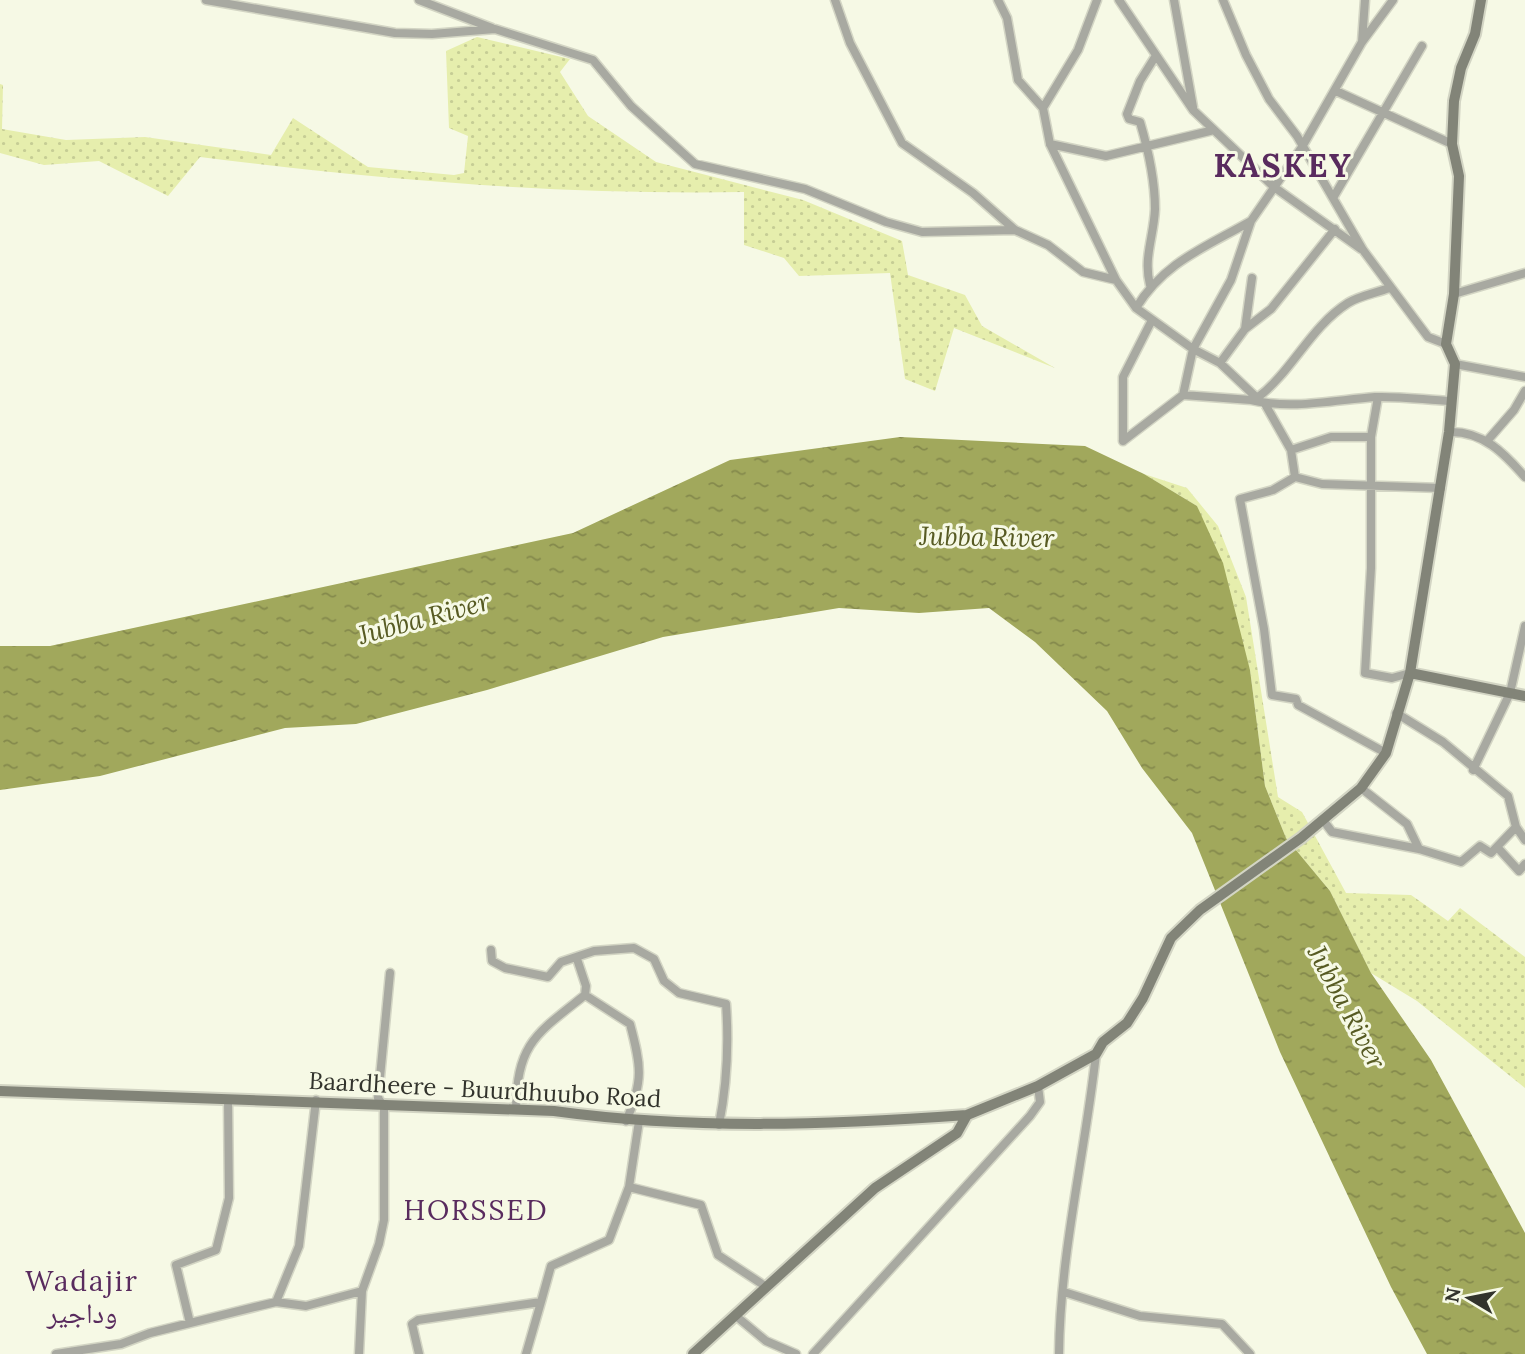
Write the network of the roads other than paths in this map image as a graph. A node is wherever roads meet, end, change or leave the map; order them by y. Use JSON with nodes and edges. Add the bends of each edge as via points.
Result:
{"nodes":[{"id":1,"x":206,"y":0,"type":"edge"},
{"id":2,"x":419,"y":0,"type":"edge"},
{"id":3,"x":835,"y":0,"type":"edge"},
{"id":4,"x":998,"y":0,"type":"edge"},
{"id":5,"x":1097,"y":0,"type":"edge"},
{"id":6,"x":1119,"y":0,"type":"edge"},
{"id":7,"x":1174,"y":0,"type":"edge"},
{"id":8,"x":1223,"y":0,"type":"edge"},
{"id":9,"x":1365,"y":0,"type":"edge"},
{"id":10,"x":1393,"y":0,"type":"edge"},
{"id":11,"x":1481,"y":0,"type":"edge"},
{"id":12,"x":495,"y":29,"type":"junction"},
{"id":13,"x":1362,"y":42,"type":"junction"},
{"id":14,"x":1422,"y":46,"type":"dead end"},
{"id":15,"x":1155,"y":57,"type":"junction"},
{"id":16,"x":1336,"y":91,"type":"junction"},
{"id":17,"x":1042,"y":108,"type":"junction"},
{"id":18,"x":1193,"y":110,"type":"junction"},
{"id":19,"x":1383,"y":113,"type":"junction"},
{"id":20,"x":1214,"y":130,"type":"junction"},
{"id":21,"x":1050,"y":144,"type":"junction"},
{"id":22,"x":1452,"y":144,"type":"junction"},
{"id":23,"x":1147,"y":147,"type":"junction"},
{"id":24,"x":1302,"y":147,"type":"junction"},
{"id":25,"x":1274,"y":187,"type":"junction"},
{"id":26,"x":1333,"y":198,"type":"junction"},
{"id":27,"x":1251,"y":221,"type":"junction"},
{"id":28,"x":1335,"y":229,"type":"junction"},
{"id":29,"x":1015,"y":230,"type":"junction"},
{"id":30,"x":1363,"y":250,"type":"junction"},
{"id":31,"x":1525,"y":273,"type":"edge"},
{"id":32,"x":1252,"y":278,"type":"dead end"},
{"id":33,"x":1116,"y":280,"type":"junction"},
{"id":34,"x":1150,"y":285,"type":"junction"},
{"id":35,"x":1389,"y":288,"type":"junction"},
{"id":36,"x":1454,"y":294,"type":"junction"},
{"id":37,"x":1136,"y":308,"type":"junction"},
{"id":38,"x":1152,"y":320,"type":"junction"},
{"id":39,"x":1245,"y":329,"type":"junction"},
{"id":40,"x":1446,"y":345,"type":"junction"},
{"id":41,"x":1193,"y":349,"type":"junction"},
{"id":42,"x":1220,"y":363,"type":"junction"},
{"id":43,"x":1455,"y":364,"type":"junction"},
{"id":44,"x":1525,"y":377,"type":"edge"},
{"id":45,"x":1525,"y":391,"type":"edge"},
{"id":46,"x":1183,"y":395,"type":"junction"},
{"id":47,"x":1378,"y":397,"type":"junction"},
{"id":48,"x":1258,"y":401,"type":"junction"},
{"id":49,"x":1451,"y":401,"type":"junction"},
{"id":50,"x":1449,"y":432,"type":"junction"},
{"id":51,"x":1371,"y":437,"type":"junction"},
{"id":52,"x":1487,"y":441,"type":"junction"},
{"id":53,"x":1291,"y":450,"type":"junction"},
{"id":54,"x":1295,"y":477,"type":"junction"},
{"id":55,"x":1525,"y":477,"type":"edge"},
{"id":56,"x":1373,"y":484,"type":"junction"},
{"id":57,"x":1441,"y":488,"type":"junction"},
{"id":58,"x":1525,"y":626,"type":"edge"},
{"id":59,"x":1410,"y":673,"type":"junction"},
{"id":60,"x":1510,"y":693,"type":"junction"},
{"id":61,"x":1525,"y":696,"type":"edge"},
{"id":62,"x":1396,"y":713,"type":"junction"},
{"id":63,"x":1386,"y":753,"type":"junction"},
{"id":64,"x":1473,"y":769,"type":"junction"},
{"id":65,"x":1361,"y":788,"type":"junction"},
{"id":66,"x":1323,"y":820,"type":"junction"},
{"id":67,"x":1516,"y":827,"type":"junction"},
{"id":68,"x":1525,"y":840,"type":"edge"},
{"id":69,"x":1498,"y":848,"type":"junction"},
{"id":70,"x":1419,"y":849,"type":"junction"},
{"id":71,"x":1525,"y":864,"type":"edge"},
{"id":72,"x":491,"y":950,"type":"dead end"},
{"id":73,"x":577,"y":958,"type":"junction"},
{"id":74,"x":390,"y":973,"type":"dead end"},
{"id":75,"x":585,"y":995,"type":"junction"},
{"id":76,"x":1096,"y":1054,"type":"junction"},
{"id":77,"x":1038,"y":1086,"type":"junction"},
{"id":78,"x":0,"y":1091,"type":"edge"},
{"id":79,"x":228,"y":1099,"type":"junction"},
{"id":80,"x":316,"y":1100,"type":"junction"},
{"id":81,"x":384,"y":1107,"type":"junction"},
{"id":82,"x":516,"y":1110,"type":"junction"},
{"id":83,"x":967,"y":1115,"type":"junction"},
{"id":84,"x":626,"y":1121,"type":"junction"},
{"id":85,"x":639,"y":1121,"type":"junction"},
{"id":86,"x":719,"y":1125,"type":"junction"},
{"id":87,"x":629,"y":1187,"type":"junction"},
{"id":88,"x":765,"y":1286,"type":"junction"},
{"id":89,"x":362,"y":1291,"type":"junction"},
{"id":90,"x":1064,"y":1292,"type":"junction"},
{"id":91,"x":276,"y":1302,"type":"junction"},
{"id":92,"x":541,"y":1302,"type":"junction"},
{"id":93,"x":736,"y":1316,"type":"junction"},
{"id":94,"x":190,"y":1323,"type":"junction"},
{"id":95,"x":56,"y":1354,"type":"edge"},
{"id":96,"x":359,"y":1354,"type":"edge"},
{"id":97,"x":419,"y":1354,"type":"edge"},
{"id":98,"x":526,"y":1354,"type":"edge"},
{"id":99,"x":693,"y":1354,"type":"edge"},
{"id":100,"x":796,"y":1354,"type":"edge"},
{"id":101,"x":813,"y":1354,"type":"edge"},
{"id":102,"x":1059,"y":1354,"type":"edge"},
{"id":103,"x":1250,"y":1354,"type":"edge"}],
"edges":[{"from":1,"to":12,"type":"street","via":[[395,33]]},
{"from":2,"to":12,"type":"street"},
{"from":3,"to":29,"type":"street","via":[[850,43],[902,143],[973,193]]},
{"from":4,"to":17,"type":"street","via":[[1007,18],[1018,80]]},
{"from":5,"to":17,"type":"street","via":[[1078,50]]},
{"from":6,"to":15,"type":"street"},
{"from":7,"to":18,"type":"street"},
{"from":8,"to":24,"type":"street","via":[[1246,55]]},
{"from":9,"to":13,"type":"street"},
{"from":10,"to":13,"type":"street"},
{"from":11,"to":22,"type":"main road","via":[[1456,90]]},
{"from":12,"to":29,"type":"street","via":[[593,60],[631,106],[695,164],[805,189],[922,232]]},
{"from":13,"to":16,"type":"street"},
{"from":14,"to":19,"type":"street"},
{"from":15,"to":18,"type":"street"},
{"from":15,"to":23,"type":"street","via":[[1127,114],[1140,122]]},
{"from":16,"to":19,"type":"street"},
{"from":16,"to":24,"type":"street"},
{"from":17,"to":21,"type":"street"},
{"from":18,"to":20,"type":"street"},
{"from":19,"to":22,"type":"street"},
{"from":19,"to":26,"type":"street"},
{"from":20,"to":23,"type":"street"},
{"from":20,"to":25,"type":"street"},
{"from":21,"to":23,"type":"street","via":[[1107,156]]},
{"from":21,"to":33,"type":"street"},
{"from":22,"to":36,"type":"main road","via":[[1459,176]]},
{"from":23,"to":34,"type":"street","via":[[1155,209],[1146,266]]},
{"from":24,"to":25,"type":"street"},
{"from":24,"to":26,"type":"street"},
{"from":25,"to":27,"type":"street"},
{"from":25,"to":28,"type":"street"},
{"from":26,"to":30,"type":"street"},
{"from":27,"to":34,"type":"street","via":[[1166,269]]},
{"from":27,"to":41,"type":"street","via":[[1231,280]]},
{"from":28,"to":30,"type":"street"},
{"from":28,"to":39,"type":"street","via":[[1271,309]]},
{"from":29,"to":33,"type":"street","via":[[1048,245],[1083,272]]},
{"from":30,"to":35,"type":"street"},
{"from":31,"to":36,"type":"street"},
{"from":32,"to":39,"type":"street"},
{"from":33,"to":37,"type":"street"},
{"from":34,"to":37,"type":"street"},
{"from":35,"to":40,"type":"street","via":[[1428,337]]},
{"from":35,"to":48,"type":"street","via":[[1350,302],[1327,319]]},
{"from":36,"to":40,"type":"main road"},
{"from":37,"to":38,"type":"street"},
{"from":38,"to":41,"type":"street"},
{"from":38,"to":46,"type":"street","via":[[1123,377],[1123,441]]},
{"from":39,"to":42,"type":"street"},
{"from":40,"to":43,"type":"main road"},
{"from":41,"to":42,"type":"street"},
{"from":41,"to":46,"type":"street"},
{"from":42,"to":48,"type":"street"},
{"from":43,"to":44,"type":"street"},
{"from":43,"to":49,"type":"main road"},
{"from":45,"to":52,"type":"street"},
{"from":46,"to":48,"type":"street"},
{"from":47,"to":48,"type":"street"},
{"from":47,"to":49,"type":"street"},
{"from":47,"to":51,"type":"street"},
{"from":48,"to":53,"type":"street"},
{"from":49,"to":50,"type":"main road"},
{"from":50,"to":52,"type":"street"},
{"from":50,"to":57,"type":"main road"},
{"from":51,"to":53,"type":"street","via":[[1331,437]]},
{"from":51,"to":56,"type":"street"},
{"from":52,"to":55,"type":"street"},
{"from":53,"to":54,"type":"street"},
{"from":54,"to":56,"type":"street","via":[[1322,484]]},
{"from":54,"to":63,"type":"street","via":[[1273,490],[1240,499],[1272,695],[1296,699],[1298,705]]},
{"from":56,"to":57,"type":"street"},
{"from":56,"to":59,"type":"street","via":[[1365,673],[1392,678]]},
{"from":57,"to":59,"type":"main road"},
{"from":58,"to":60,"type":"street"},
{"from":59,"to":60,"type":"main road"},
{"from":59,"to":62,"type":"main road"},
{"from":60,"to":61,"type":"main road"},
{"from":60,"to":64,"type":"street"},
{"from":62,"to":63,"type":"main road"},
{"from":62,"to":64,"type":"street","via":[[1443,742]]},
{"from":63,"to":65,"type":"main road"},
{"from":64,"to":67,"type":"street","via":[[1508,796]]},
{"from":65,"to":66,"type":"main road"},
{"from":65,"to":70,"type":"street","via":[[1407,824]]},
{"from":66,"to":70,"type":"street","via":[[1332,832]]},
{"from":66,"to":76,"type":"main road","via":[[1200,910],[1171,938],[1127,1023],[1103,1042]]},
{"from":67,"to":68,"type":"street"},
{"from":67,"to":69,"type":"street"},
{"from":69,"to":70,"type":"street","via":[[1491,853],[1480,846],[1461,862]]},
{"from":69,"to":71,"type":"street","via":[[1519,871]]},
{"from":72,"to":73,"type":"street","via":[[492,961],[505,968],[548,977],[561,962]]},
{"from":73,"to":75,"type":"street"},
{"from":73,"to":86,"type":"street","via":[[594,951],[634,948],[654,959],[664,981],[679,993],[726,1004],[728,1052]]},
{"from":74,"to":81,"type":"street","via":[[378,1098]]},
{"from":75,"to":82,"type":"street","via":[[526,1048],[516,1087]]},
{"from":75,"to":84,"type":"street","via":[[630,1024],[641,1066]]},
{"from":76,"to":77,"type":"main road"},
{"from":76,"to":90,"type":"street"},
{"from":77,"to":83,"type":"main road"},
{"from":77,"to":101,"type":"street","via":[[1040,1102],[1030,1116]]},
{"from":78,"to":79,"type":"main road","name":"Baardheere - Buurdhuubo Road"},
{"from":79,"to":80,"type":"main road","name":"Baardheere - Buurdhuubo Road"},
{"from":79,"to":94,"type":"street","via":[[229,1198],[216,1250],[176,1265]]},
{"from":80,"to":81,"type":"main road","name":"Baardheere - Buurdhuubo Road"},
{"from":80,"to":91,"type":"street","via":[[299,1246]]},
{"from":81,"to":82,"type":"main road","name":"Baardheere - Buurdhuubo Road"},
{"from":81,"to":89,"type":"street","via":[[384,1220]]},
{"from":82,"to":84,"type":"main road","name":"Baardheere - Buurdhuubo Road"},
{"from":83,"to":86,"type":"main road","name":"Baardheere - Buurdhuubo Road","via":[[831,1124]]},
{"from":83,"to":88,"type":"main road","via":[[957,1133],[875,1188]]},
{"from":84,"to":85,"type":"main road","name":"Baardheere - Buurdhuubo Road"},
{"from":85,"to":86,"type":"main road","name":"Baardheere - Buurdhuubo Road"},
{"from":85,"to":87,"type":"street"},
{"from":87,"to":88,"type":"street","via":[[701,1205],[718,1255]]},
{"from":87,"to":92,"type":"street","via":[[608,1240],[551,1266]]},
{"from":88,"to":93,"type":"main road"},
{"from":89,"to":91,"type":"street","via":[[306,1306]]},
{"from":89,"to":96,"type":"street"},
{"from":90,"to":102,"type":"street"},
{"from":90,"to":103,"type":"street","via":[[1140,1316],[1222,1324]]},
{"from":91,"to":94,"type":"street"},
{"from":92,"to":97,"type":"street","via":[[418,1320],[412,1324]]},
{"from":92,"to":98,"type":"street"},
{"from":93,"to":99,"type":"main road"},
{"from":93,"to":100,"type":"street","via":[[766,1341]]},
{"from":94,"to":95,"type":"street","via":[[121,1344]]}]}
